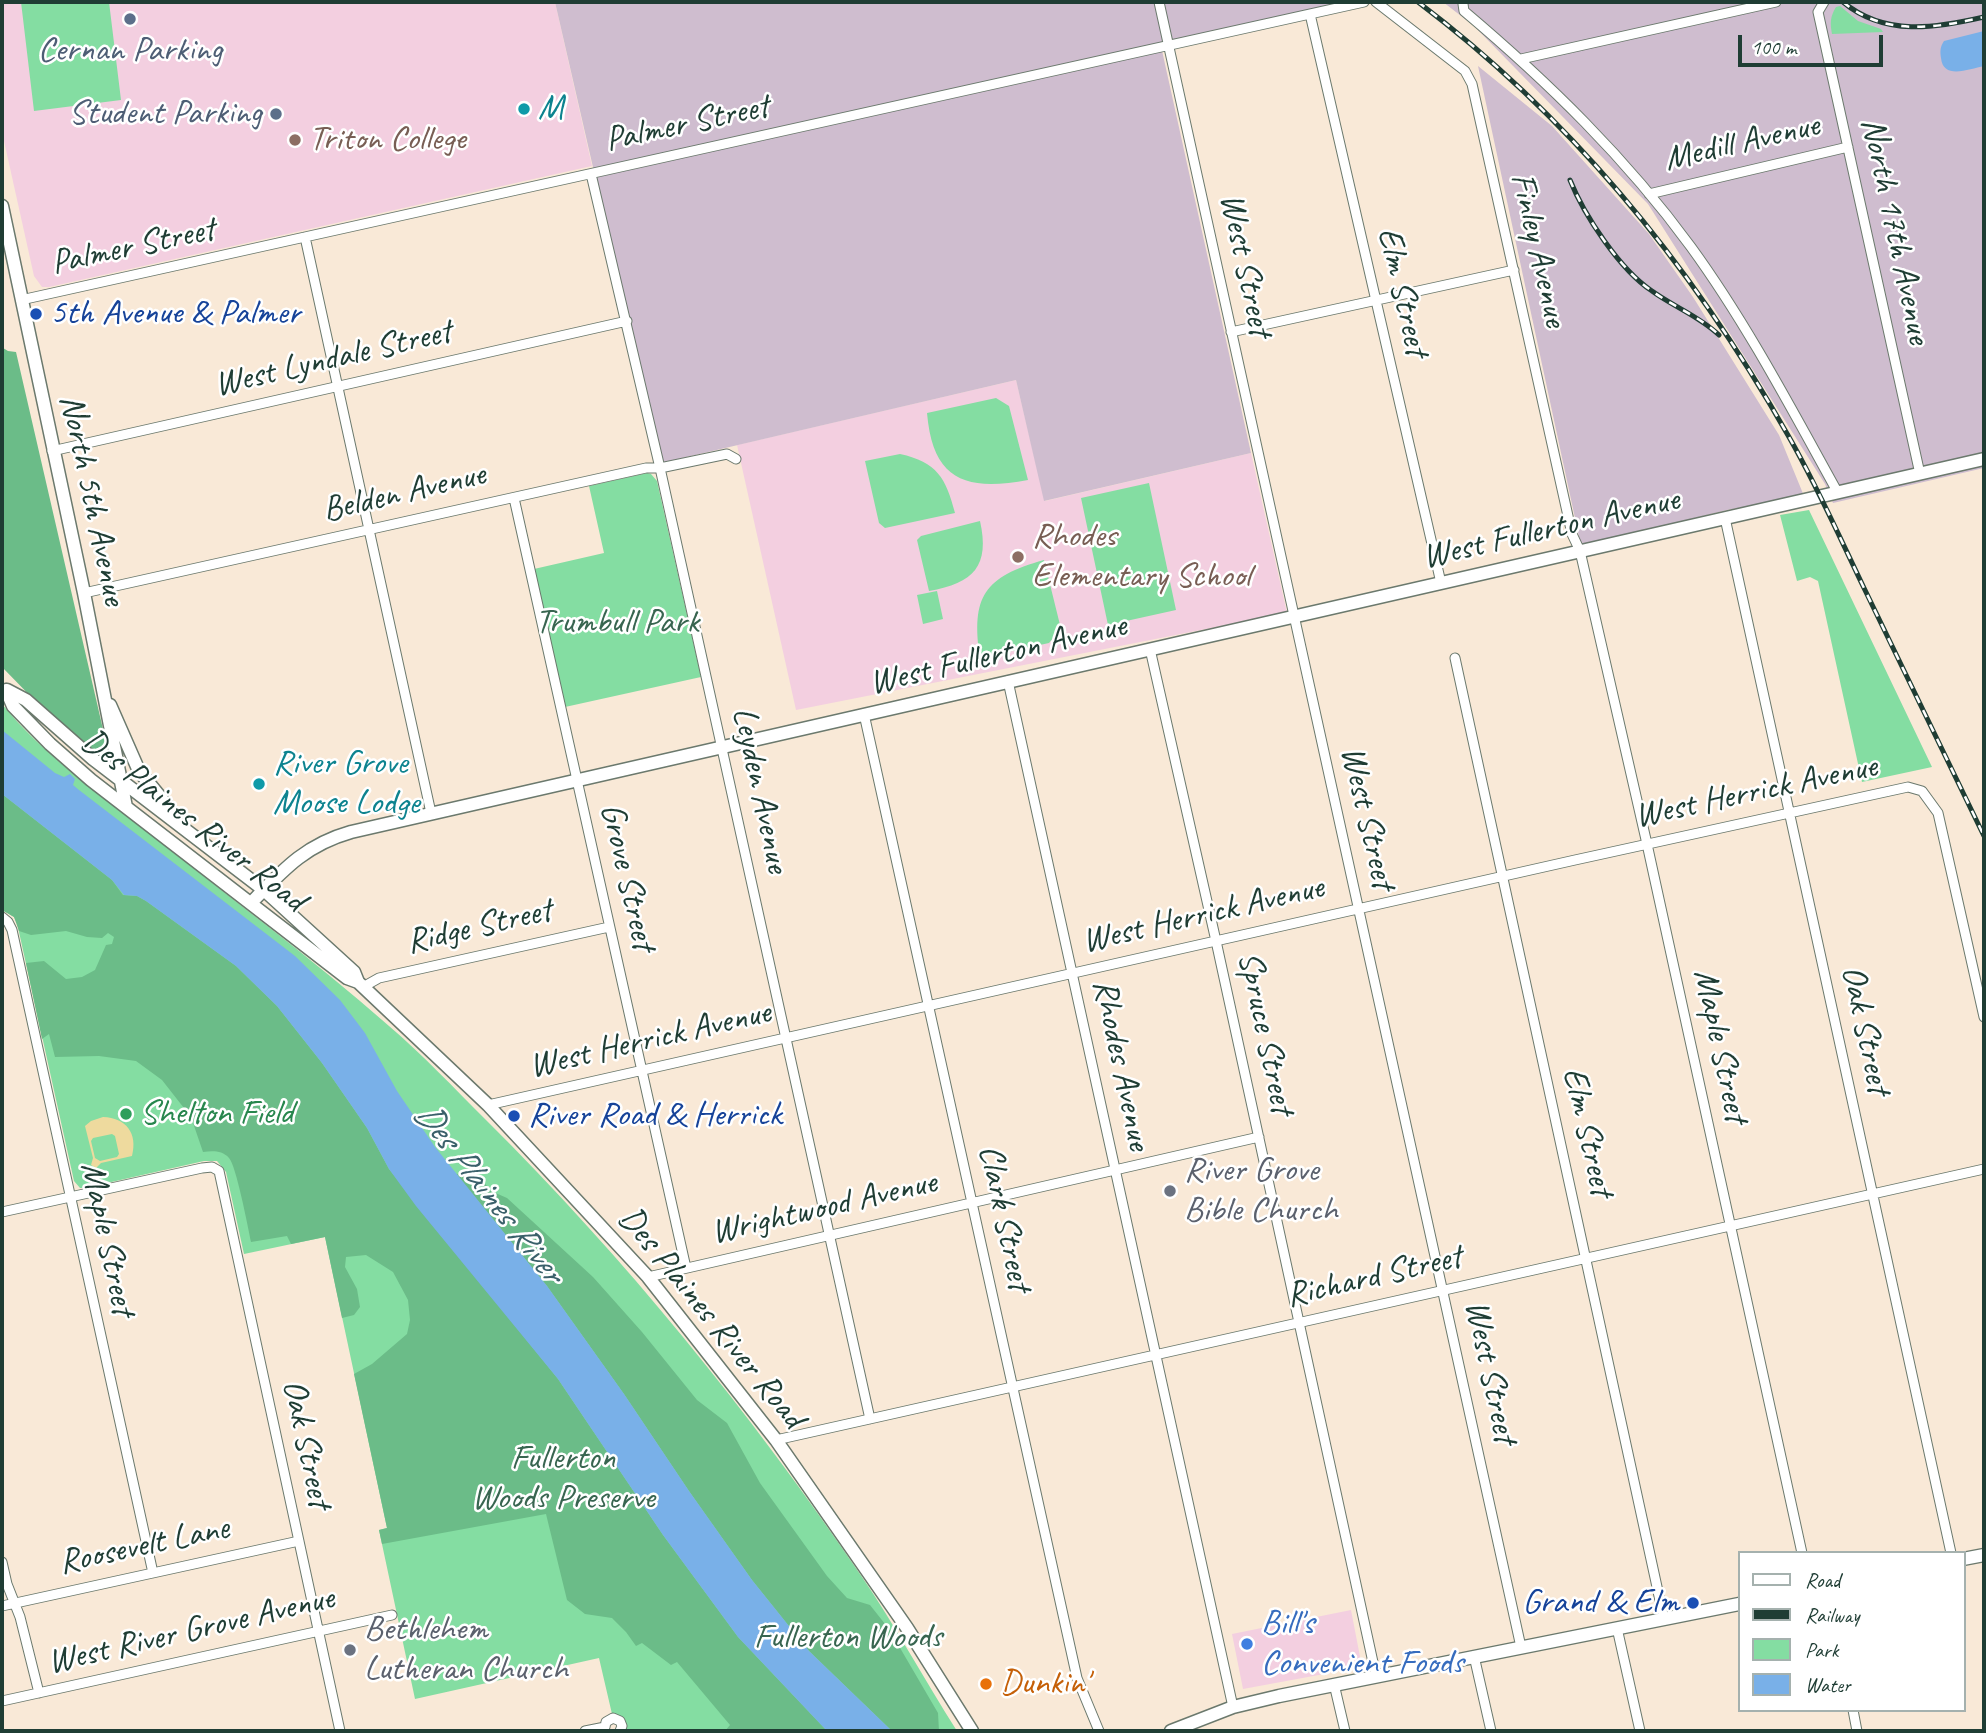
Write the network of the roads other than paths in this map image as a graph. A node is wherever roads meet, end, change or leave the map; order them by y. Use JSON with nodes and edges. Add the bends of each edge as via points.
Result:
{"nodes":[{"id":1,"x":1159,"y":2,"type":"edge"},
{"id":2,"x":1364,"y":2,"type":"edge"},
{"id":3,"x":1376,"y":2,"type":"edge"},
{"id":4,"x":1776,"y":2,"type":"edge"},
{"id":5,"x":1824,"y":2,"type":"edge"},
{"id":6,"x":1463,"y":4,"type":"dead end"},
{"id":7,"x":1310,"y":14,"type":"junction"},
{"id":8,"x":1168,"y":46,"type":"junction"},
{"id":9,"x":1521,"y":59,"type":"junction"},
{"id":10,"x":1848,"y":147,"type":"junction"},
{"id":11,"x":592,"y":174,"type":"junction"},
{"id":12,"x":1649,"y":194,"type":"junction"},
{"id":13,"x":2,"y":206,"type":"edge"},
{"id":14,"x":305,"y":237,"type":"junction"},
{"id":15,"x":1514,"y":270,"type":"junction"},
{"id":16,"x":21,"y":300,"type":"junction"},
{"id":17,"x":1375,"y":300,"type":"junction"},
{"id":18,"x":627,"y":321,"type":"junction"},
{"id":19,"x":1231,"y":332,"type":"junction"},
{"id":20,"x":338,"y":387,"type":"junction"},
{"id":21,"x":52,"y":451,"type":"junction"},
{"id":22,"x":736,"y":458,"type":"dead end"},
{"id":23,"x":1984,"y":459,"type":"edge"},
{"id":24,"x":660,"y":468,"type":"junction"},
{"id":25,"x":1920,"y":474,"type":"junction"},
{"id":26,"x":1838,"y":493,"type":"junction"},
{"id":27,"x":514,"y":498,"type":"junction"},
{"id":28,"x":1725,"y":518,"type":"junction"},
{"id":29,"x":369,"y":530,"type":"junction"},
{"id":30,"x":1580,"y":551,"type":"junction"},
{"id":31,"x":1441,"y":583,"type":"junction"},
{"id":32,"x":84,"y":593,"type":"junction"},
{"id":33,"x":1294,"y":617,"type":"junction"},
{"id":34,"x":1150,"y":649,"type":"junction"},
{"id":35,"x":1455,"y":658,"type":"dead end"},
{"id":36,"x":1008,"y":681,"type":"junction"},
{"id":37,"x":4,"y":687,"type":"edge"},
{"id":38,"x":104,"y":692,"type":"junction"},
{"id":39,"x":864,"y":714,"type":"junction"},
{"id":40,"x":722,"y":747,"type":"junction"},
{"id":41,"x":576,"y":780,"type":"junction"},
{"id":42,"x":120,"y":781,"type":"junction"},
{"id":43,"x":125,"y":807,"type":"junction"},
{"id":44,"x":431,"y":813,"type":"junction"},
{"id":45,"x":1789,"y":813,"type":"junction"},
{"id":46,"x":190,"y":833,"type":"junction"},
{"id":47,"x":1647,"y":844,"type":"junction"},
{"id":48,"x":1502,"y":876,"type":"junction"},
{"id":49,"x":264,"y":890,"type":"junction"},
{"id":50,"x":251,"y":903,"type":"junction"},
{"id":51,"x":1359,"y":909,"type":"junction"},
{"id":52,"x":3,"y":918,"type":"edge"},
{"id":53,"x":609,"y":927,"type":"junction"},
{"id":54,"x":1216,"y":941,"type":"junction"},
{"id":55,"x":1072,"y":973,"type":"junction"},
{"id":56,"x":360,"y":984,"type":"junction"},
{"id":57,"x":930,"y":1005,"type":"junction"},
{"id":58,"x":1984,"y":1017,"type":"edge"},
{"id":59,"x":785,"y":1038,"type":"junction"},
{"id":60,"x":642,"y":1070,"type":"junction"},
{"id":61,"x":488,"y":1105,"type":"junction"},
{"id":62,"x":1259,"y":1137,"type":"junction"},
{"id":63,"x":1984,"y":1169,"type":"edge"},
{"id":64,"x":1115,"y":1170,"type":"junction"},
{"id":65,"x":1873,"y":1194,"type":"junction"},
{"id":66,"x":69,"y":1198,"type":"junction"},
{"id":67,"x":972,"y":1203,"type":"junction"},
{"id":68,"x":2,"y":1212,"type":"edge"},
{"id":69,"x":1730,"y":1226,"type":"junction"},
{"id":70,"x":830,"y":1235,"type":"junction"},
{"id":71,"x":1587,"y":1258,"type":"junction"},
{"id":72,"x":686,"y":1268,"type":"junction"},
{"id":73,"x":648,"y":1277,"type":"junction"},
{"id":74,"x":1444,"y":1290,"type":"junction"},
{"id":75,"x":1299,"y":1322,"type":"junction"},
{"id":76,"x":1155,"y":1355,"type":"junction"},
{"id":77,"x":1013,"y":1387,"type":"junction"},
{"id":78,"x":870,"y":1419,"type":"junction"},
{"id":79,"x":776,"y":1440,"type":"junction"},
{"id":80,"x":299,"y":1541,"type":"junction"},
{"id":81,"x":1802,"y":1551,"type":"edge"},
{"id":82,"x":1951,"y":1551,"type":"edge"},
{"id":83,"x":1984,"y":1555,"type":"edge"},
{"id":84,"x":1965,"y":1559,"type":"edge"},
{"id":85,"x":2,"y":1562,"type":"edge"},
{"id":86,"x":153,"y":1573,"type":"junction"},
{"id":87,"x":15,"y":1603,"type":"junction"},
{"id":88,"x":1738,"y":1604,"type":"edge"},
{"id":89,"x":2,"y":1606,"type":"edge"},
{"id":90,"x":392,"y":1615,"type":"dead end"},
{"id":91,"x":1664,"y":1619,"type":"junction"},
{"id":92,"x":1617,"y":1628,"type":"junction"},
{"id":93,"x":318,"y":1630,"type":"junction"},
{"id":94,"x":1521,"y":1647,"type":"junction"},
{"id":95,"x":1474,"y":1656,"type":"junction"},
{"id":96,"x":1376,"y":1676,"type":"junction"},
{"id":97,"x":1334,"y":1684,"type":"junction"},
{"id":98,"x":39,"y":1693,"type":"junction"},
{"id":99,"x":2,"y":1701,"type":"edge"},
{"id":100,"x":1233,"y":1707,"type":"junction"},
{"id":101,"x":1853,"y":1712,"type":"edge"},
{"id":102,"x":606,"y":1729,"type":"edge"},
{"id":103,"x":340,"y":1731,"type":"edge"},
{"id":104,"x":586,"y":1731,"type":"edge"},
{"id":105,"x":620,"y":1731,"type":"edge"},
{"id":106,"x":972,"y":1731,"type":"edge"},
{"id":107,"x":1099,"y":1731,"type":"edge"},
{"id":108,"x":1171,"y":1731,"type":"edge"},
{"id":109,"x":1345,"y":1731,"type":"edge"},
{"id":110,"x":1491,"y":1731,"type":"edge"},
{"id":111,"x":1640,"y":1731,"type":"edge"},
{"id":112,"x":1857,"y":1731,"type":"edge"}],
"edges":[{"from":1,"to":8,"type":"street","name":"West Street"},
{"from":2,"to":7,"type":"street","name":"Palmer Street"},
{"from":3,"to":15,"type":"street","name":"Finley Avenue","via":[[1468,74]]},
{"from":4,"to":9,"type":"street"},
{"from":5,"to":10,"type":"street","name":"North 17th Avenue","via":[[1818,12]]},
{"from":6,"to":9,"type":"street","via":[[1464,10]]},
{"from":7,"to":8,"type":"street","name":"Palmer Street"},
{"from":7,"to":17,"type":"street","name":"Elm Street"},
{"from":8,"to":11,"type":"street","name":"Palmer Street"},
{"from":8,"to":19,"type":"street","name":"West Street"},
{"from":9,"to":12,"type":"street","via":[[1590,125]]},
{"from":10,"to":12,"type":"street","name":"Medill Avenue"},
{"from":10,"to":25,"type":"street","name":"North 17th Avenue"},
{"from":11,"to":14,"type":"street","name":"Palmer Street"},
{"from":11,"to":18,"type":"street","name":"Leyden Avenue"},
{"from":12,"to":26,"type":"street","via":[[1692,248],[1767,365]]},
{"from":13,"to":16,"type":"main road","name":"North 5th Avenue"},
{"from":14,"to":16,"type":"street","name":"Palmer Street"},
{"from":14,"to":20,"type":"street"},
{"from":15,"to":17,"type":"street"},
{"from":15,"to":30,"type":"street","name":"Finley Avenue","via":[[1572,534]]},
{"from":16,"to":21,"type":"main road","name":"North 5th Avenue"},
{"from":17,"to":19,"type":"street"},
{"from":17,"to":31,"type":"street","name":"Elm Street"},
{"from":18,"to":20,"type":"street","name":"West Lyndale Street"},
{"from":18,"to":24,"type":"street","name":"Leyden Avenue"},
{"from":19,"to":33,"type":"street","name":"West Street"},
{"from":20,"to":21,"type":"street","name":"West Lyndale Street"},
{"from":20,"to":29,"type":"street"},
{"from":21,"to":32,"type":"main road","name":"North 5th Avenue"},
{"from":22,"to":24,"type":"street","name":"Belden Avenue","via":[[727,454]]},
{"from":23,"to":25,"type":"main road","name":"West Fullerton Avenue"},
{"from":24,"to":27,"type":"street","name":"Belden Avenue"},
{"from":24,"to":40,"type":"street","name":"Leyden Avenue"},
{"from":25,"to":26,"type":"main road","name":"West Fullerton Avenue"},
{"from":26,"to":28,"type":"main road","name":"West Fullerton Avenue"},
{"from":27,"to":29,"type":"street","name":"Belden Avenue"},
{"from":27,"to":41,"type":"street","name":"Grove Street"},
{"from":28,"to":30,"type":"main road","name":"West Fullerton Avenue"},
{"from":28,"to":45,"type":"street","name":"Oak Street"},
{"from":29,"to":32,"type":"street","name":"Belden Avenue"},
{"from":29,"to":44,"type":"street"},
{"from":30,"to":31,"type":"main road","name":"West Fullerton Avenue"},
{"from":30,"to":47,"type":"street","name":"Maple Street"},
{"from":31,"to":33,"type":"main road","name":"West Fullerton Avenue"},
{"from":32,"to":38,"type":"main road","name":"North 5th Avenue"},
{"from":33,"to":34,"type":"main road","name":"West Fullerton Avenue"},
{"from":33,"to":51,"type":"street","name":"West Street"},
{"from":34,"to":36,"type":"main road","name":"West Fullerton Avenue"},
{"from":34,"to":54,"type":"street","name":"Spruce Street"},
{"from":35,"to":48,"type":"street","name":"Elm Street"},
{"from":36,"to":39,"type":"main road","name":"West Fullerton Avenue"},
{"from":36,"to":55,"type":"street","name":"Rhodes Avenue"},
{"from":37,"to":42,"type":"main road","name":"Des Plaines River Road","via":[[26,700]]},
{"from":37,"to":43,"type":"main road","name":"Des Plaines River Road","via":[[13,706],[50,744]]},
{"from":38,"to":42,"type":"main road","name":"North 5th Avenue"},
{"from":38,"to":46,"type":"main road","via":[[139,771]]},
{"from":39,"to":40,"type":"main road","name":"West Fullerton Avenue"},
{"from":39,"to":57,"type":"street","name":"Clark Street"},
{"from":40,"to":41,"type":"main road","name":"West Fullerton Avenue"},
{"from":40,"to":59,"type":"street","name":"Leyden Avenue"},
{"from":41,"to":44,"type":"main road","name":"West Fullerton Avenue"},
{"from":41,"to":53,"type":"street","name":"Grove Street"},
{"from":42,"to":43,"type":"main road","name":"North 5th Avenue"},
{"from":42,"to":46,"type":"main road","name":"Des Plaines River Road"},
{"from":43,"to":50,"type":"main road","name":"Des Plaines River Road"},
{"from":44,"to":49,"type":"main road","name":"West Fullerton Avenue","via":[[326,840],[298,857]]},
{"from":45,"to":47,"type":"street","name":"West Herrick Avenue"},
{"from":45,"to":58,"type":"street","name":"West Herrick Avenue","via":[[1908,787],[1928,797],[1944,835]]},
{"from":45,"to":65,"type":"street","name":"Oak Street"},
{"from":46,"to":49,"type":"main road","name":"Des Plaines River Road"},
{"from":47,"to":48,"type":"street","name":"West Herrick Avenue"},
{"from":47,"to":69,"type":"street","name":"Maple Street"},
{"from":48,"to":51,"type":"street","name":"West Herrick Avenue"},
{"from":48,"to":71,"type":"street","name":"Elm Street"},
{"from":49,"to":50,"type":"main road","name":"West Fullerton Avenue"},
{"from":49,"to":56,"type":"main road","name":"Des Plaines River Road","via":[[354,972]]},
{"from":50,"to":56,"type":"main road","name":"Des Plaines River Road"},
{"from":51,"to":54,"type":"street","name":"West Herrick Avenue"},
{"from":51,"to":74,"type":"street","name":"West Street"},
{"from":52,"to":66,"type":"street","name":"Maple Street","via":[[12,930]]},
{"from":53,"to":56,"type":"street","name":"Ridge Street"},
{"from":53,"to":60,"type":"street","name":"Grove Street"},
{"from":54,"to":55,"type":"street","name":"West Herrick Avenue"},
{"from":54,"to":62,"type":"street","name":"Spruce Street"},
{"from":55,"to":57,"type":"street","name":"West Herrick Avenue"},
{"from":55,"to":64,"type":"street","name":"Rhodes Avenue"},
{"from":56,"to":61,"type":"main road","name":"Des Plaines River Road"},
{"from":57,"to":59,"type":"street","name":"West Herrick Avenue"},
{"from":57,"to":67,"type":"street","name":"Clark Street"},
{"from":59,"to":60,"type":"street","name":"West Herrick Avenue"},
{"from":59,"to":70,"type":"street","name":"Leyden Avenue"},
{"from":60,"to":61,"type":"street","name":"West Herrick Avenue"},
{"from":60,"to":72,"type":"street","name":"Grove Street"},
{"from":61,"to":73,"type":"main road","name":"Des Plaines River Road"},
{"from":62,"to":64,"type":"street","name":"Wrightwood Avenue"},
{"from":62,"to":75,"type":"street","name":"Spruce Street"},
{"from":63,"to":65,"type":"street","name":"Richard Street"},
{"from":64,"to":67,"type":"street","name":"Wrightwood Avenue"},
{"from":64,"to":76,"type":"street","name":"Rhodes Avenue"},
{"from":65,"to":69,"type":"street","name":"Richard Street"},
{"from":65,"to":82,"type":"street","name":"Oak Street"},
{"from":66,"to":68,"type":"street"},
{"from":66,"to":80,"type":"street","name":"Oak Street","via":[[216,1168]]},
{"from":66,"to":86,"type":"street","name":"Maple Street"},
{"from":67,"to":70,"type":"street","name":"Wrightwood Avenue"},
{"from":67,"to":77,"type":"street","name":"Clark Street"},
{"from":69,"to":71,"type":"street","name":"Richard Street"},
{"from":69,"to":81,"type":"street","name":"Maple Street"},
{"from":70,"to":72,"type":"street","name":"Wrightwood Avenue"},
{"from":70,"to":78,"type":"street","name":"Leyden Avenue"},
{"from":71,"to":74,"type":"street","name":"Richard Street"},
{"from":71,"to":91,"type":"street","name":"Elm Street"},
{"from":72,"to":73,"type":"street","name":"Wrightwood Avenue"},
{"from":73,"to":79,"type":"main road","name":"Des Plaines River Road"},
{"from":74,"to":75,"type":"street","name":"Richard Street"},
{"from":74,"to":94,"type":"street","name":"West Street"},
{"from":75,"to":76,"type":"street","name":"Richard Street"},
{"from":75,"to":96,"type":"street","name":"Spruce Street"},
{"from":76,"to":77,"type":"street","name":"Richard Street"},
{"from":76,"to":100,"type":"street","name":"Rhodes Avenue"},
{"from":77,"to":78,"type":"street","name":"Richard Street"},
{"from":77,"to":107,"type":"street","name":"Clark Street","via":[[1077,1678]]},
{"from":78,"to":79,"type":"street","name":"Richard Street"},
{"from":79,"to":106,"type":"main road","name":"Des Plaines River Road","via":[[907,1628]]},
{"from":80,"to":86,"type":"street","name":"Roosevelt Lane"},
{"from":80,"to":93,"type":"street","name":"Oak Street"},
{"from":83,"to":84,"type":"main road"},
{"from":85,"to":87,"type":"street"},
{"from":86,"to":87,"type":"street","name":"Roosevelt Lane"},
{"from":87,"to":89,"type":"street","name":"Roosevelt Lane"},
{"from":87,"to":98,"type":"street"},
{"from":88,"to":91,"type":"main road"},
{"from":90,"to":93,"type":"street","name":"West River Grove Avenue"},
{"from":91,"to":92,"type":"main road"},
{"from":92,"to":94,"type":"main road"},
{"from":92,"to":111,"type":"street"},
{"from":93,"to":98,"type":"street","name":"West River Grove Avenue"},
{"from":93,"to":103,"type":"street","name":"Oak Street"},
{"from":94,"to":95,"type":"main road"},
{"from":95,"to":96,"type":"main road"},
{"from":95,"to":110,"type":"street"},
{"from":96,"to":97,"type":"main road"},
{"from":97,"to":100,"type":"main road"},
{"from":97,"to":109,"type":"street"},
{"from":98,"to":99,"type":"street","name":"West River Grove Avenue"},
{"from":100,"to":108,"type":"main road"},
{"from":101,"to":112,"type":"street"},
{"from":102,"to":104,"type":"street"},
{"from":102,"to":105,"type":"street","via":[[608,1720],[616,1718]]}]}
